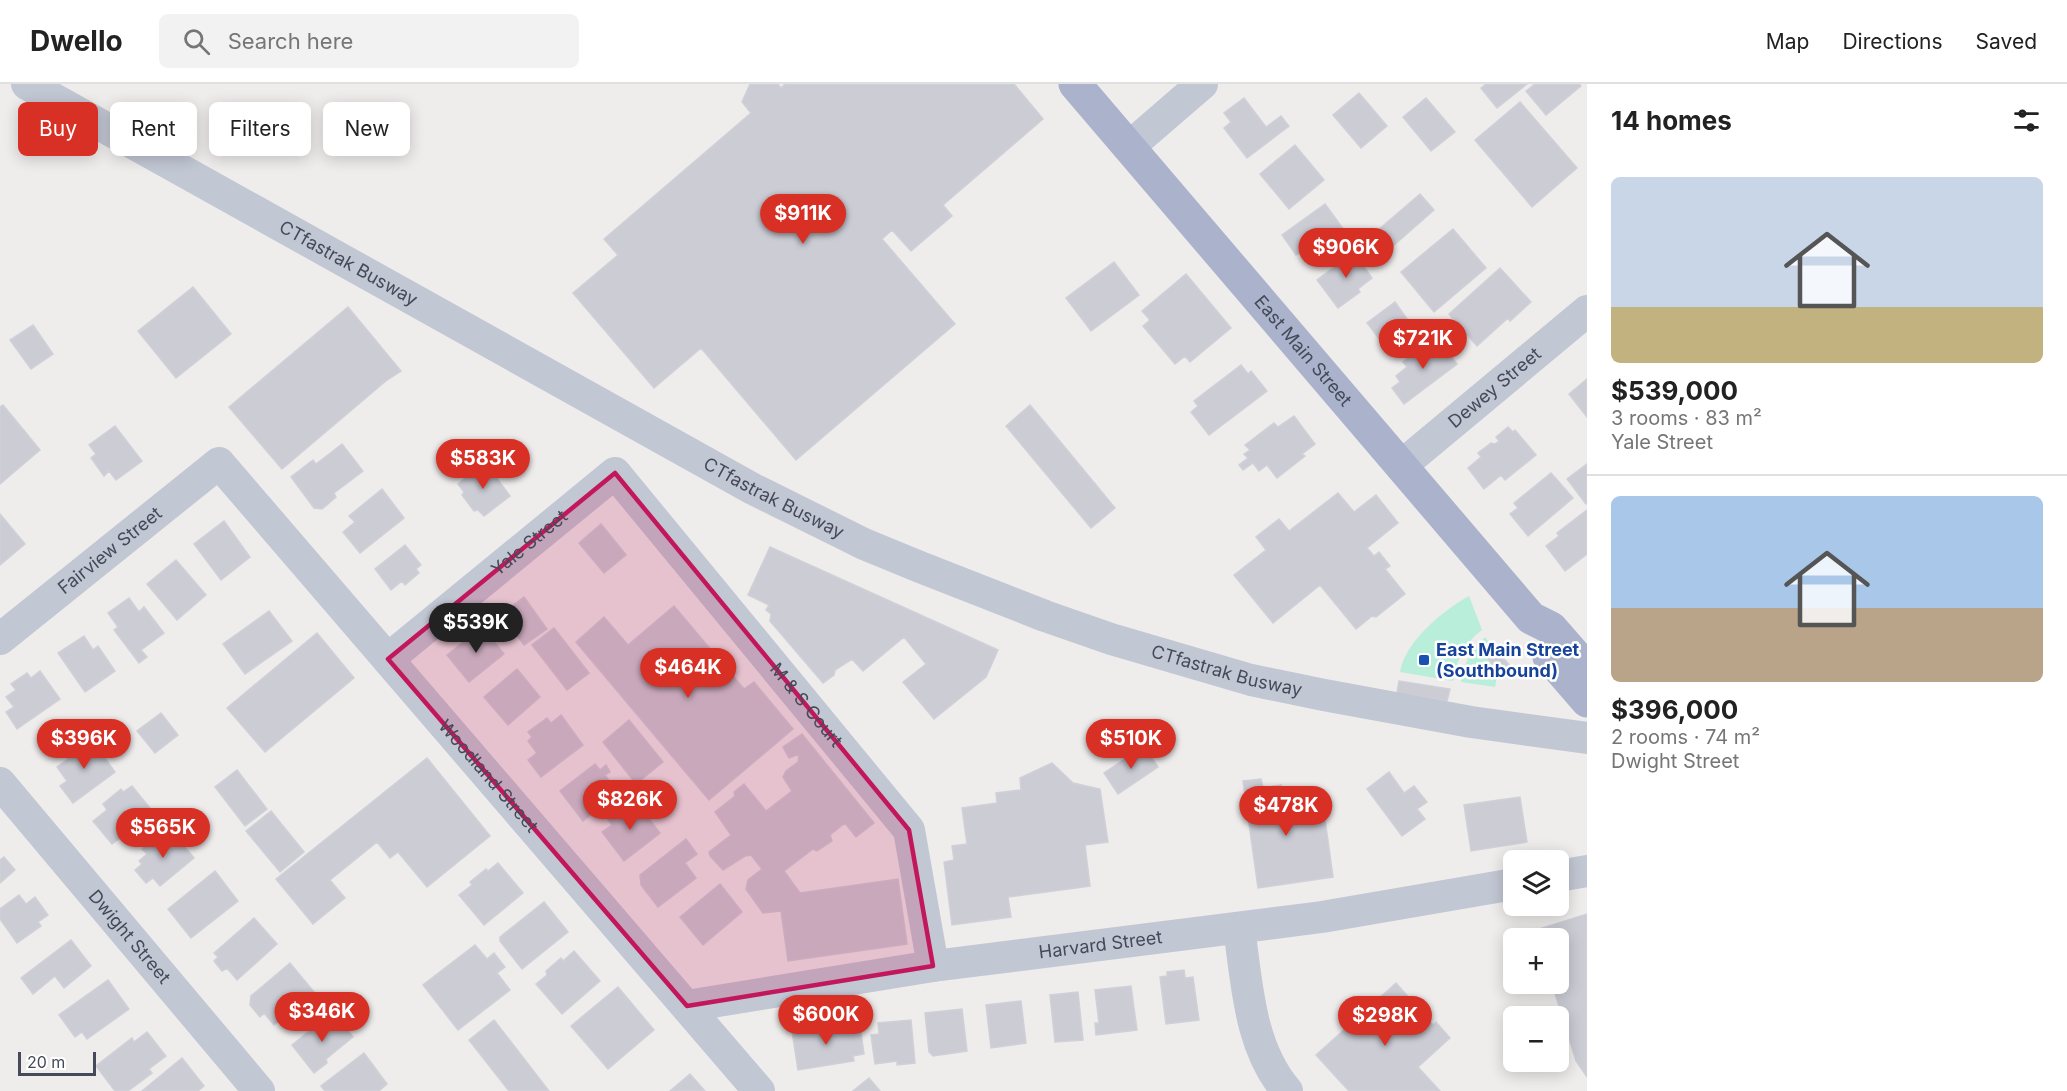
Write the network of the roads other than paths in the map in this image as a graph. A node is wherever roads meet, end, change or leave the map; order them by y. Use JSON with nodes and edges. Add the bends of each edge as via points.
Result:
{"nodes":[{"id":1,"x":27,"y":84,"type":"edge"},
{"id":2,"x":1075,"y":84,"type":"edge"},
{"id":3,"x":1202,"y":84,"type":"edge"},
{"id":4,"x":1129,"y":147,"type":"junction"},
{"id":5,"x":1587,"y":311,"type":"edge"},
{"id":6,"x":219,"y":463,"type":"joint"},
{"id":7,"x":1401,"y":466,"type":"junction"},
{"id":8,"x":615,"y":473,"type":"joint"},
{"id":9,"x":1531,"y":618,"type":"junction"},
{"id":10,"x":0,"y":639,"type":"edge"},
{"id":11,"x":388,"y":659,"type":"junction"},
{"id":12,"x":1587,"y":669,"type":"edge"},
{"id":13,"x":1587,"y":701,"type":"edge"},
{"id":14,"x":1587,"y":738,"type":"edge"},
{"id":15,"x":0,"y":783,"type":"edge"},
{"id":16,"x":1587,"y":871,"type":"edge"},
{"id":17,"x":1569,"y":874,"type":"edge"},
{"id":18,"x":1503,"y":886,"type":"edge"},
{"id":19,"x":1239,"y":928,"type":"junction"},
{"id":20,"x":933,"y":966,"type":"junction"},
{"id":21,"x":687,"y":1006,"type":"junction"},
{"id":22,"x":259,"y":1091,"type":"edge"},
{"id":23,"x":759,"y":1091,"type":"edge"},
{"id":24,"x":1287,"y":1091,"type":"edge"}],
"edges":[{"from":1,"to":14,"type":"street","name":"CTfastrak Busway","via":[[753,489],[864,544],[1100,635],[1251,680],[1400,710]]},
{"from":2,"to":4,"type":"main road","name":"East Main Street"},
{"from":3,"to":4,"type":"street"},
{"from":4,"to":7,"type":"main road","name":"East Main Street"},
{"from":5,"to":7,"type":"street","name":"Dewey Street"},
{"from":6,"to":10,"type":"street","name":"Fairview Street"},
{"from":6,"to":11,"type":"street","name":"Woodland Street"},
{"from":7,"to":9,"type":"main road","name":"East Main Street"},
{"from":8,"to":11,"type":"street","name":"Yale Street"},
{"from":8,"to":20,"type":"street","name":"M & S Court","via":[[909,830]]},
{"from":9,"to":12,"type":"main road","name":"East Main Street","via":[[1551,628]]},
{"from":9,"to":13,"type":"main road","name":"East Main Street","via":[[1541,646]]},
{"from":11,"to":21,"type":"street","name":"Woodland Street"},
{"from":15,"to":22,"type":"street","name":"Dwight Street"},
{"from":16,"to":17,"type":"street"},
{"from":18,"to":19,"type":"street","name":"Harvard Street"},
{"from":19,"to":20,"type":"street","name":"Harvard Street"},
{"from":19,"to":24,"type":"street","via":[[1253,1022],[1273,1075]]},
{"from":20,"to":21,"type":"street","name":"Harvard Street"},
{"from":21,"to":23,"type":"street","name":"Woodland Street"}]}
